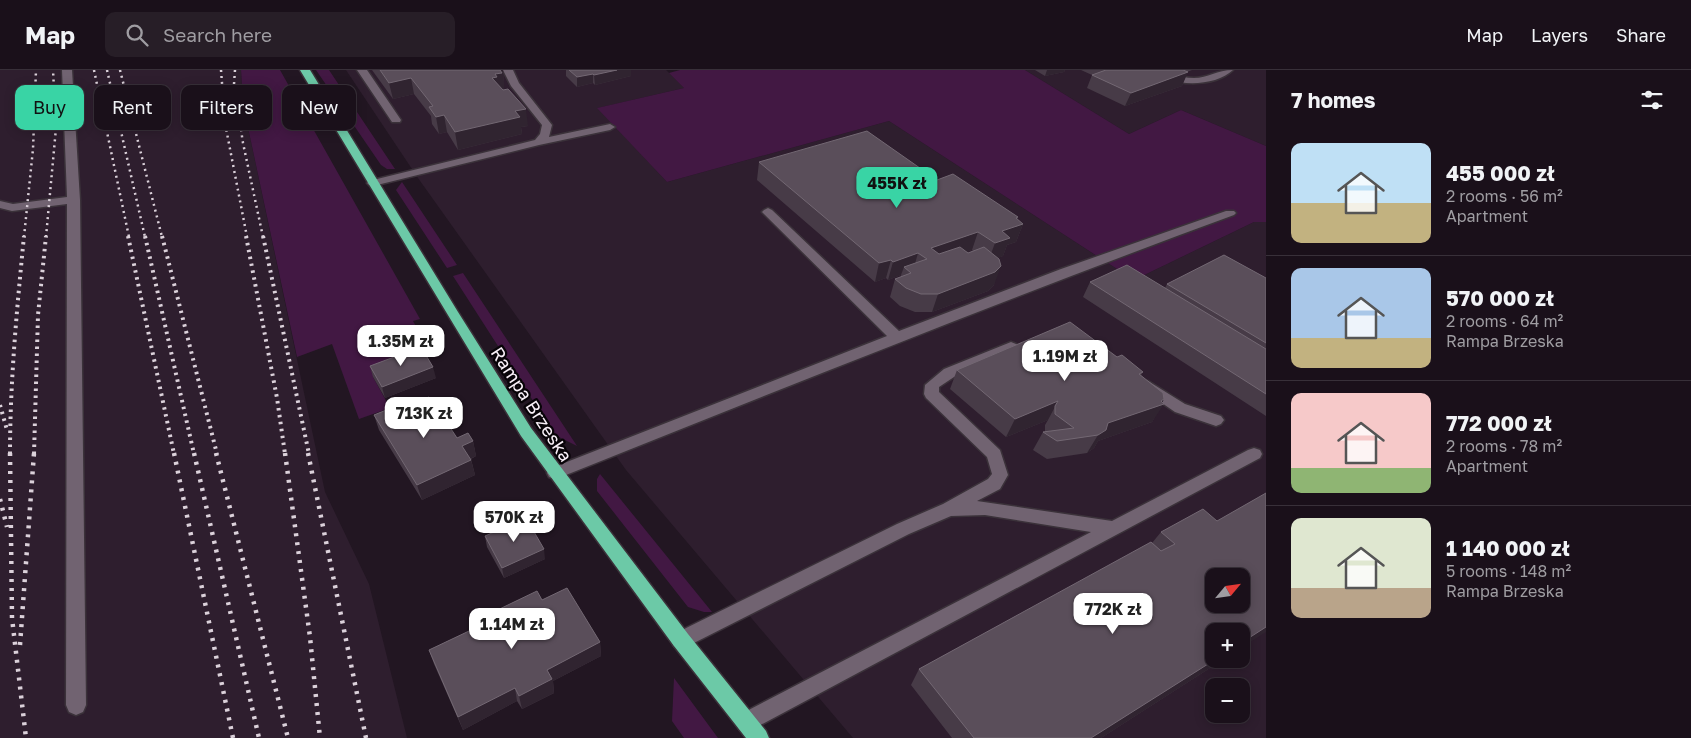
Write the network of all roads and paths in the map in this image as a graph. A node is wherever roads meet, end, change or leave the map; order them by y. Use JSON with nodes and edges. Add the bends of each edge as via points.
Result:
{"nodes":[{"id":1,"x":67,"y":70,"type":"edge"},
{"id":2,"x":305,"y":70,"type":"edge"},
{"id":3,"x":362,"y":70,"type":"edge"},
{"id":4,"x":508,"y":70,"type":"edge"},
{"id":5,"x":1156,"y":70,"type":"edge"},
{"id":6,"x":1228,"y":70,"type":"edge"},
{"id":7,"x":396,"y":120,"type":"dead end"},
{"id":8,"x":610,"y":127,"type":"dead end"},
{"id":9,"x":539,"y":142,"type":"junction"},
{"id":10,"x":373,"y":183,"type":"junction"},
{"id":11,"x":74,"y":200,"type":"junction"},
{"id":12,"x":0,"y":204,"type":"edge"},
{"id":13,"x":768,"y":212,"type":"dead end"},
{"id":14,"x":1230,"y":213,"type":"dead end"},
{"id":15,"x":897,"y":338,"type":"junction"},
{"id":16,"x":1026,"y":341,"type":"edge"},
{"id":17,"x":1133,"y":376,"type":"edge"},
{"id":18,"x":1216,"y":420,"type":"dead end"},
{"id":19,"x":1254,"y":454,"type":"dead end"},
{"id":20,"x":555,"y":473,"type":"junction"},
{"id":21,"x":949,"y":509,"type":"junction"},
{"id":22,"x":1112,"y":528,"type":"junction"},
{"id":23,"x":681,"y":640,"type":"junction"},
{"id":24,"x":76,"y":704,"type":"dead end"},
{"id":25,"x":746,"y":722,"type":"junction"},
{"id":26,"x":758,"y":738,"type":"edge"}],
"edges":[{"from":1,"to":11,"type":"lane"},
{"from":2,"to":10,"type":"highway","name":"Rampa Brzeska"},
{"from":3,"to":7,"type":"lane"},
{"from":4,"to":9,"type":"lane","via":[[547,126]]},
{"from":5,"to":6,"type":"lane","via":[[1184,81],[1198,82]]},
{"from":8,"to":9,"type":"lane"},
{"from":9,"to":10,"type":"lane"},
{"from":10,"to":20,"type":"highway","name":"Rampa Brzeska","via":[[526,432]]},
{"from":11,"to":12,"type":"lane","via":[[12,208]]},
{"from":11,"to":24,"type":"lane"},
{"from":13,"to":15,"type":"lane"},
{"from":14,"to":15,"type":"lane"},
{"from":15,"to":20,"type":"lane"},
{"from":16,"to":21,"type":"lane","via":[[949,373],[932,385],[931,394],[994,454],[1000,475],[994,484]]},
{"from":17,"to":18,"type":"lane","via":[[1180,408]]},
{"from":19,"to":22,"type":"lane"},
{"from":20,"to":23,"type":"highway","name":"Rampa Brzeska"},
{"from":21,"to":22,"type":"lane","via":[[985,508]]},
{"from":21,"to":23,"type":"lane"},
{"from":22,"to":25,"type":"lane"},
{"from":23,"to":25,"type":"highway","name":"Rampa Brzeska"},
{"from":25,"to":26,"type":"highway","name":"Rampa Brzeska"}]}
